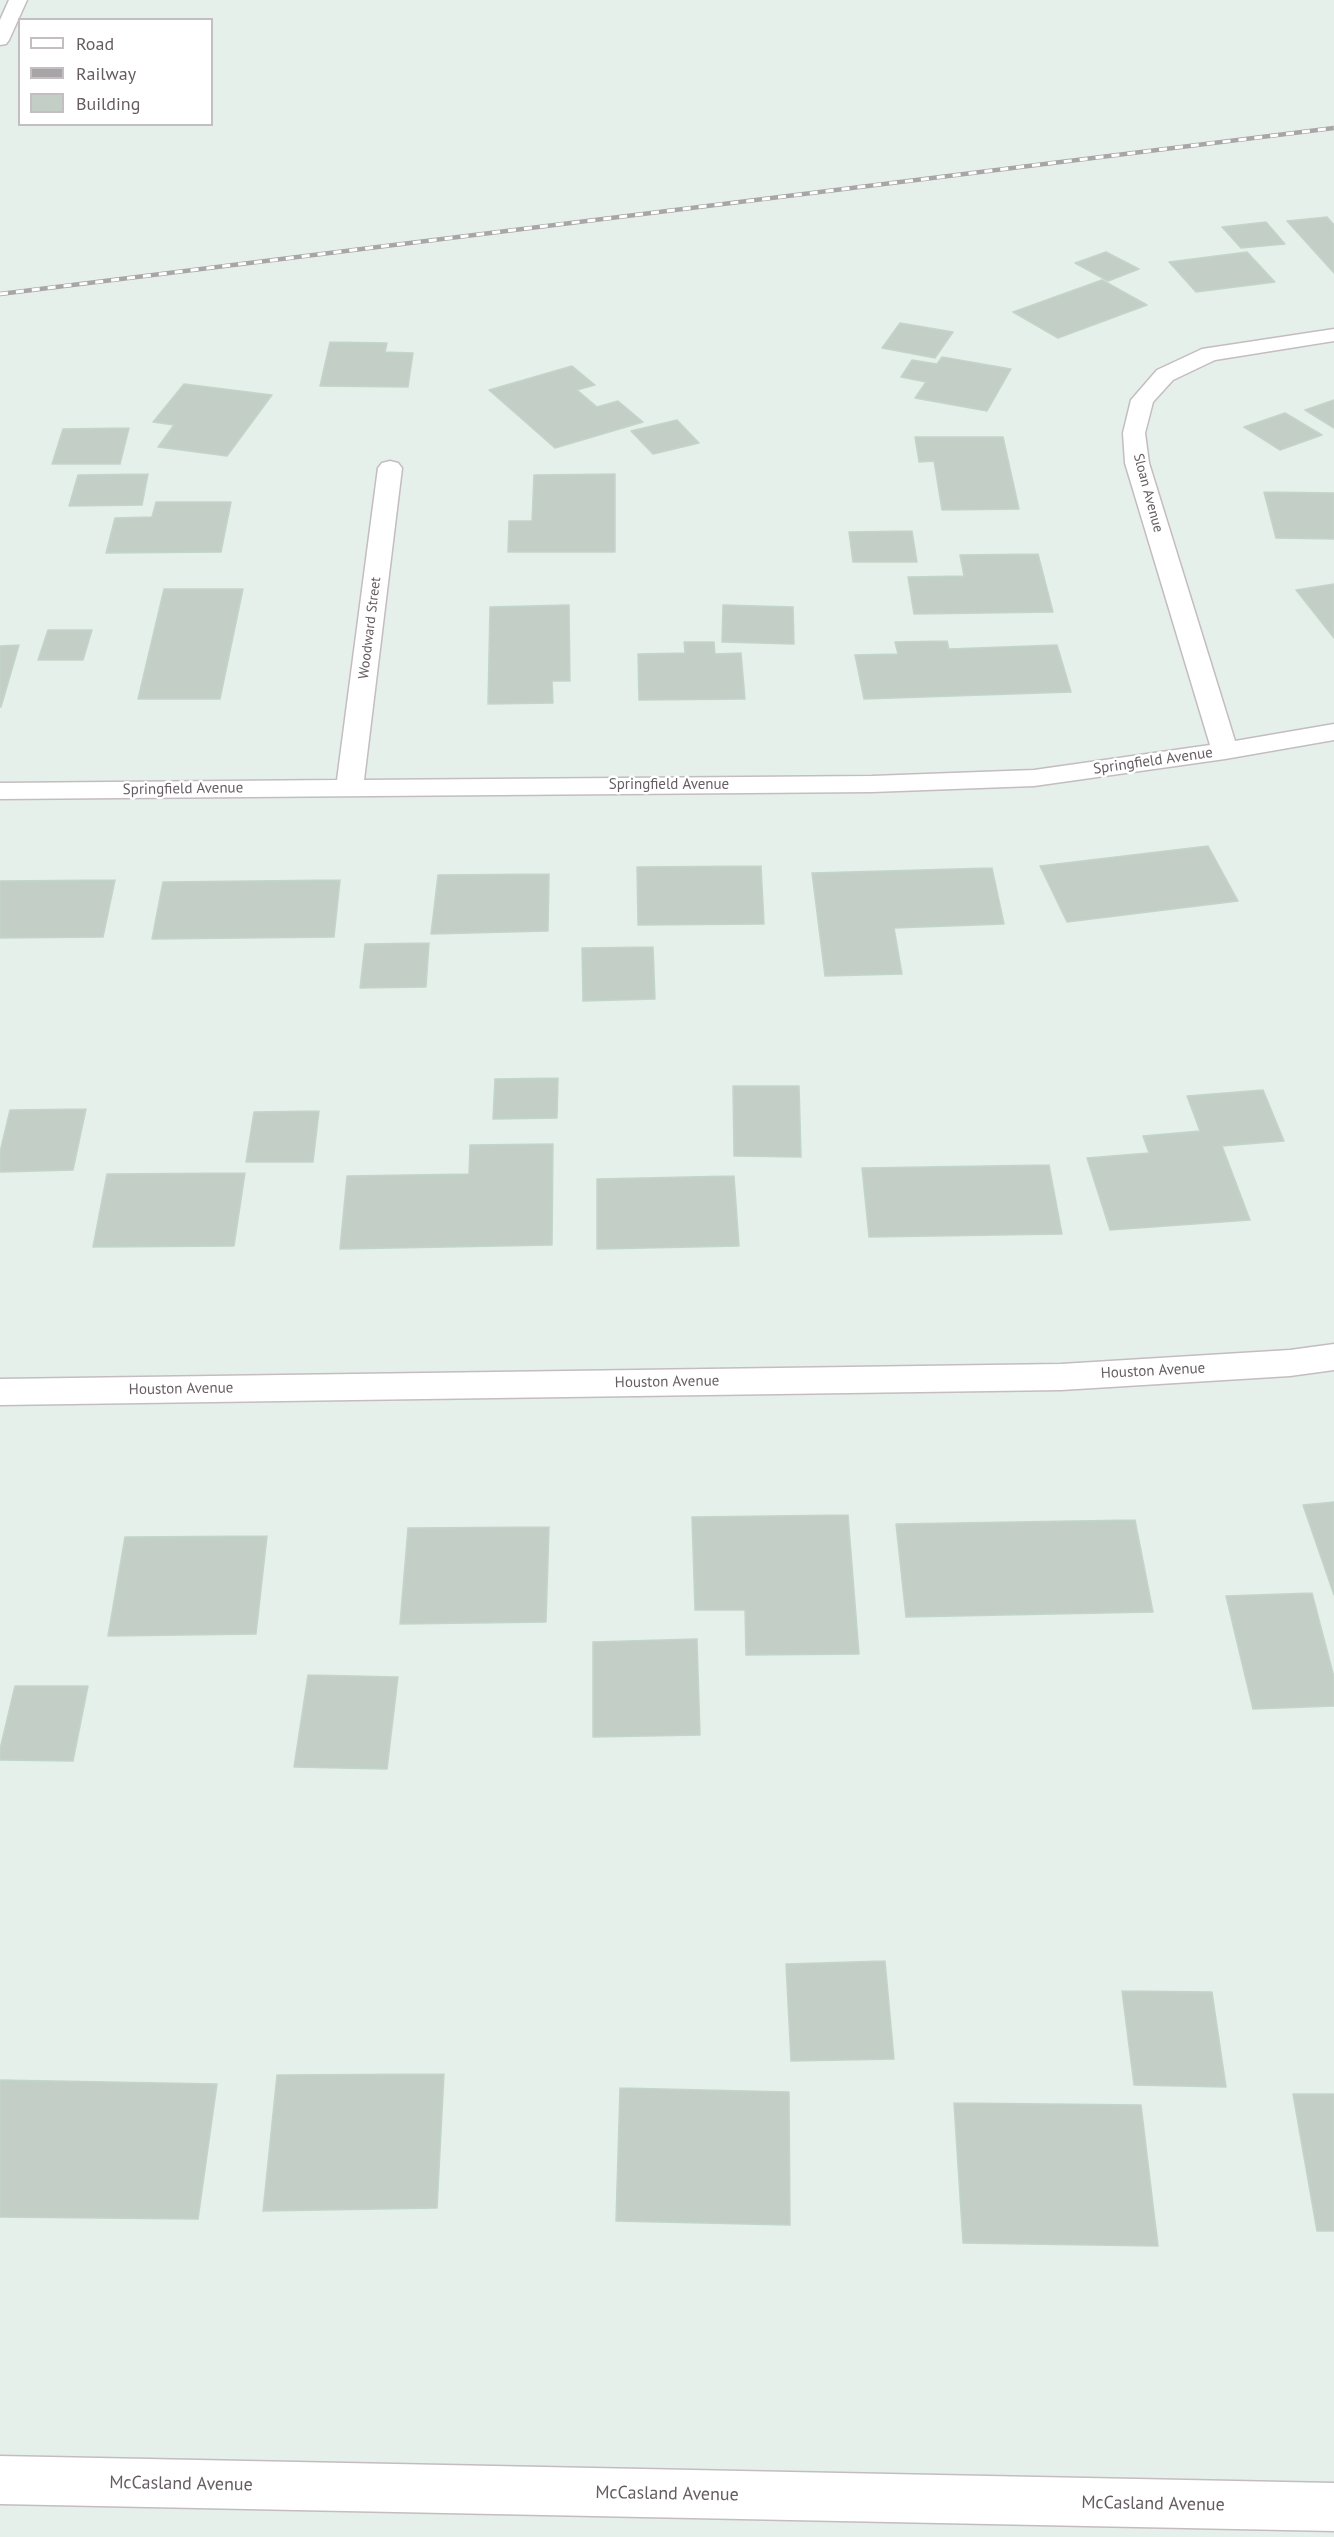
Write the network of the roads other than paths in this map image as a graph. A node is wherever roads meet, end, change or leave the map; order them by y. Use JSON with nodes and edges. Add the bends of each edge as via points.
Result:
{"nodes":[{"id":1,"x":18,"y":0,"type":"edge"},
{"id":2,"x":0,"y":40,"type":"edge"},
{"id":3,"x":1334,"y":335,"type":"edge"},
{"id":4,"x":390,"y":468,"type":"dead end"},
{"id":5,"x":1334,"y":732,"type":"edge"},
{"id":6,"x":1225,"y":750,"type":"junction"},
{"id":7,"x":349,"y":788,"type":"junction"},
{"id":8,"x":0,"y":791,"type":"edge"},
{"id":9,"x":1334,"y":1357,"type":"edge"},
{"id":10,"x":0,"y":1392,"type":"edge"},
{"id":11,"x":0,"y":2480,"type":"edge"},
{"id":12,"x":1334,"y":2507,"type":"edge"}],
"edges":[{"from":1,"to":2,"type":"street"},
{"from":3,"to":6,"type":"street","name":"Sloan Avenue","via":[[1210,354],[1165,375],[1142,400],[1134,434],[1137,463]]},
{"from":4,"to":7,"type":"street","name":"Woodward Street"},
{"from":5,"to":6,"type":"street","name":"Springfield Avenue"},
{"from":6,"to":7,"type":"street","name":"Springfield Avenue","via":[[1034,778],[872,784]]},
{"from":7,"to":8,"type":"street","name":"Springfield Avenue"},
{"from":9,"to":10,"type":"street","name":"Houston Avenue","via":[[1060,1377]]},
{"from":11,"to":12,"type":"street","name":"McCasland Avenue"}]}
